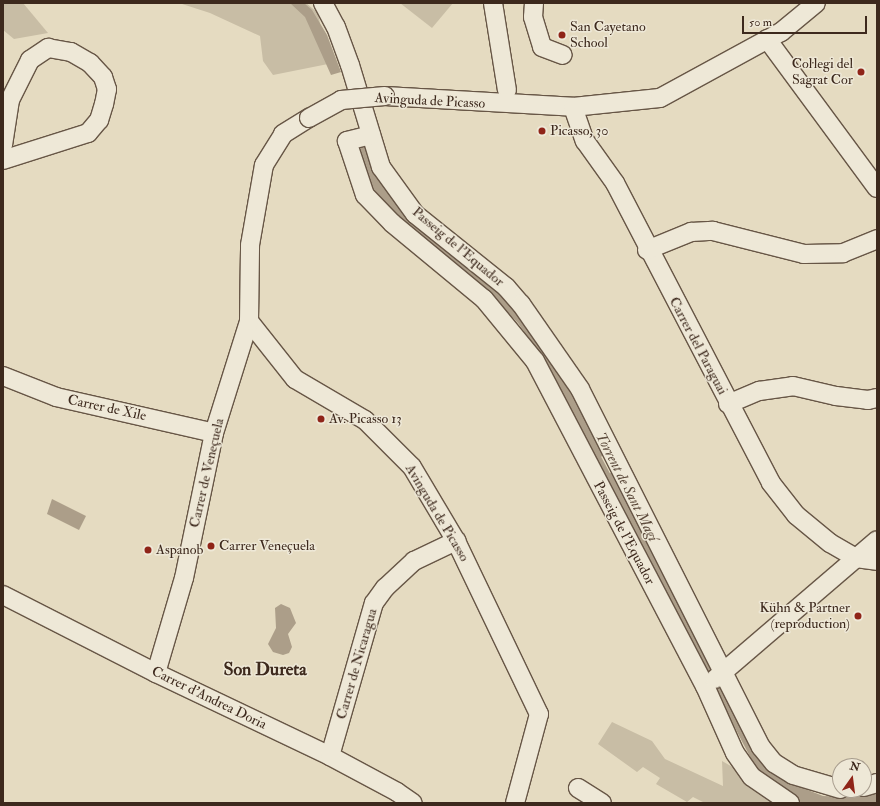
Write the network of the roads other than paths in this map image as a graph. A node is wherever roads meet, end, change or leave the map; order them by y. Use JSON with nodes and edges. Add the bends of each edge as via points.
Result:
{"nodes":[{"id":1,"x":323,"y":3,"type":"edge"},
{"id":2,"x":493,"y":3,"type":"edge"},
{"id":3,"x":534,"y":3,"type":"edge"},
{"id":4,"x":816,"y":3,"type":"edge"},
{"id":5,"x":767,"y":39,"type":"junction"},
{"id":6,"x":563,"y":55,"type":"dead end"},
{"id":7,"x":507,"y":90,"type":"dead end"},
{"id":8,"x":573,"y":108,"type":"junction"},
{"id":9,"x":371,"y":135,"type":"junction"},
{"id":10,"x":3,"y":145,"type":"edge"},
{"id":11,"x":3,"y":160,"type":"edge"},
{"id":12,"x":877,"y":188,"type":"edge"},
{"id":13,"x":877,"y":239,"type":"edge"},
{"id":14,"x":647,"y":250,"type":"junction"},
{"id":15,"x":249,"y":321,"type":"junction"},
{"id":16,"x":3,"y":376,"type":"edge"},
{"id":17,"x":877,"y":398,"type":"edge"},
{"id":18,"x":728,"y":404,"type":"junction"},
{"id":19,"x":214,"y":433,"type":"junction"},
{"id":20,"x":605,"y":467,"type":"junction"},
{"id":21,"x":877,"y":540,"type":"edge"},
{"id":22,"x":456,"y":541,"type":"junction"},
{"id":23,"x":856,"y":558,"type":"junction"},
{"id":24,"x":877,"y":561,"type":"edge"},
{"id":25,"x":3,"y":595,"type":"edge"},
{"id":26,"x":156,"y":673,"type":"junction"},
{"id":27,"x":714,"y":679,"type":"junction"},
{"id":28,"x":330,"y":756,"type":"junction"},
{"id":29,"x":832,"y":787,"type":"edge"},
{"id":30,"x":578,"y":788,"type":"dead end"},
{"id":31,"x":413,"y":803,"type":"edge"},
{"id":32,"x":515,"y":803,"type":"edge"},
{"id":33,"x":602,"y":803,"type":"edge"},
{"id":34,"x":790,"y":803,"type":"edge"}],
"edges":[{"from":1,"to":9,"type":"street","via":[[338,33]]},
{"from":2,"to":7,"type":"street"},
{"from":3,"to":6,"type":"street","via":[[533,17],[542,47]]},
{"from":4,"to":5,"type":"street","name":"Avinguda de Picasso","via":[[780,32]]},
{"from":5,"to":8,"type":"street","name":"Avinguda de Picasso","via":[[660,98]]},
{"from":5,"to":12,"type":"street"},
{"from":8,"to":14,"type":"street","name":"Carrer del Paraguai","via":[[585,141],[615,183]]},
{"from":8,"to":15,"type":"street","name":"Avinguda de Picasso","bridge":true,"via":[[385,96],[341,100],[283,134],[264,165],[250,245]]},
{"from":9,"to":20,"type":"street","name":"Passeig de l'Equador","via":[[381,167],[415,214],[506,287],[521,304],[580,389]]},
{"from":9,"to":20,"type":"street","name":"Passeig de l'Equador","via":[[347,142],[365,195],[392,223],[484,299],[535,361]]},
{"from":10,"to":11,"type":"street","via":[[10,100],[30,60],[48,48],[70,52],[90,63],[103,77],[107,89],[104,104],[99,120],[88,133]]},
{"from":13,"to":14,"type":"street","via":[[843,253],[804,254],[713,231],[690,232]]},
{"from":14,"to":18,"type":"street","name":"Carrer del Paraguai"},
{"from":15,"to":19,"type":"street","name":"Carrer de Veneçuela"},
{"from":15,"to":22,"type":"street","name":"Avinguda de Picasso","via":[[295,379],[365,420],[412,468]]},
{"from":16,"to":19,"type":"street","name":"Carrer de Xile","via":[[56,397]]},
{"from":17,"to":18,"type":"street","via":[[868,400],[836,396],[793,386],[759,391]]},
{"from":18,"to":23,"type":"street","name":"Carrer del Paraguai","via":[[771,483],[796,515],[830,543]]},
{"from":19,"to":26,"type":"street","name":"Carrer de Veneçuela","via":[[184,578]]},
{"from":20,"to":27,"type":"street","name":"Passeig de l'Equador"},
{"from":20,"to":27,"type":"street","name":"Passeig de l'Equador"},
{"from":21,"to":23,"type":"street"},
{"from":22,"to":28,"type":"street","name":"Carrer de Nicaragua","via":[[414,561],[385,588],[374,603]]},
{"from":22,"to":32,"type":"street","name":"Avinguda de Picasso","via":[[539,714]]},
{"from":23,"to":24,"type":"street"},
{"from":23,"to":27,"type":"street"},
{"from":25,"to":26,"type":"street","name":"Carrer d'Andrea Doria"},
{"from":26,"to":28,"type":"street","name":"Carrer d'Andrea Doria"},
{"from":27,"to":29,"type":"street","name":"Passeig de l'Equador","via":[[760,747],[774,763],[793,775]]},
{"from":27,"to":34,"type":"street","name":"Passeig de l'Equador","via":[[735,753],[752,777]]},
{"from":28,"to":31,"type":"street","name":"Carrer d'Andrea Doria"},
{"from":30,"to":33,"type":"street"}]}
